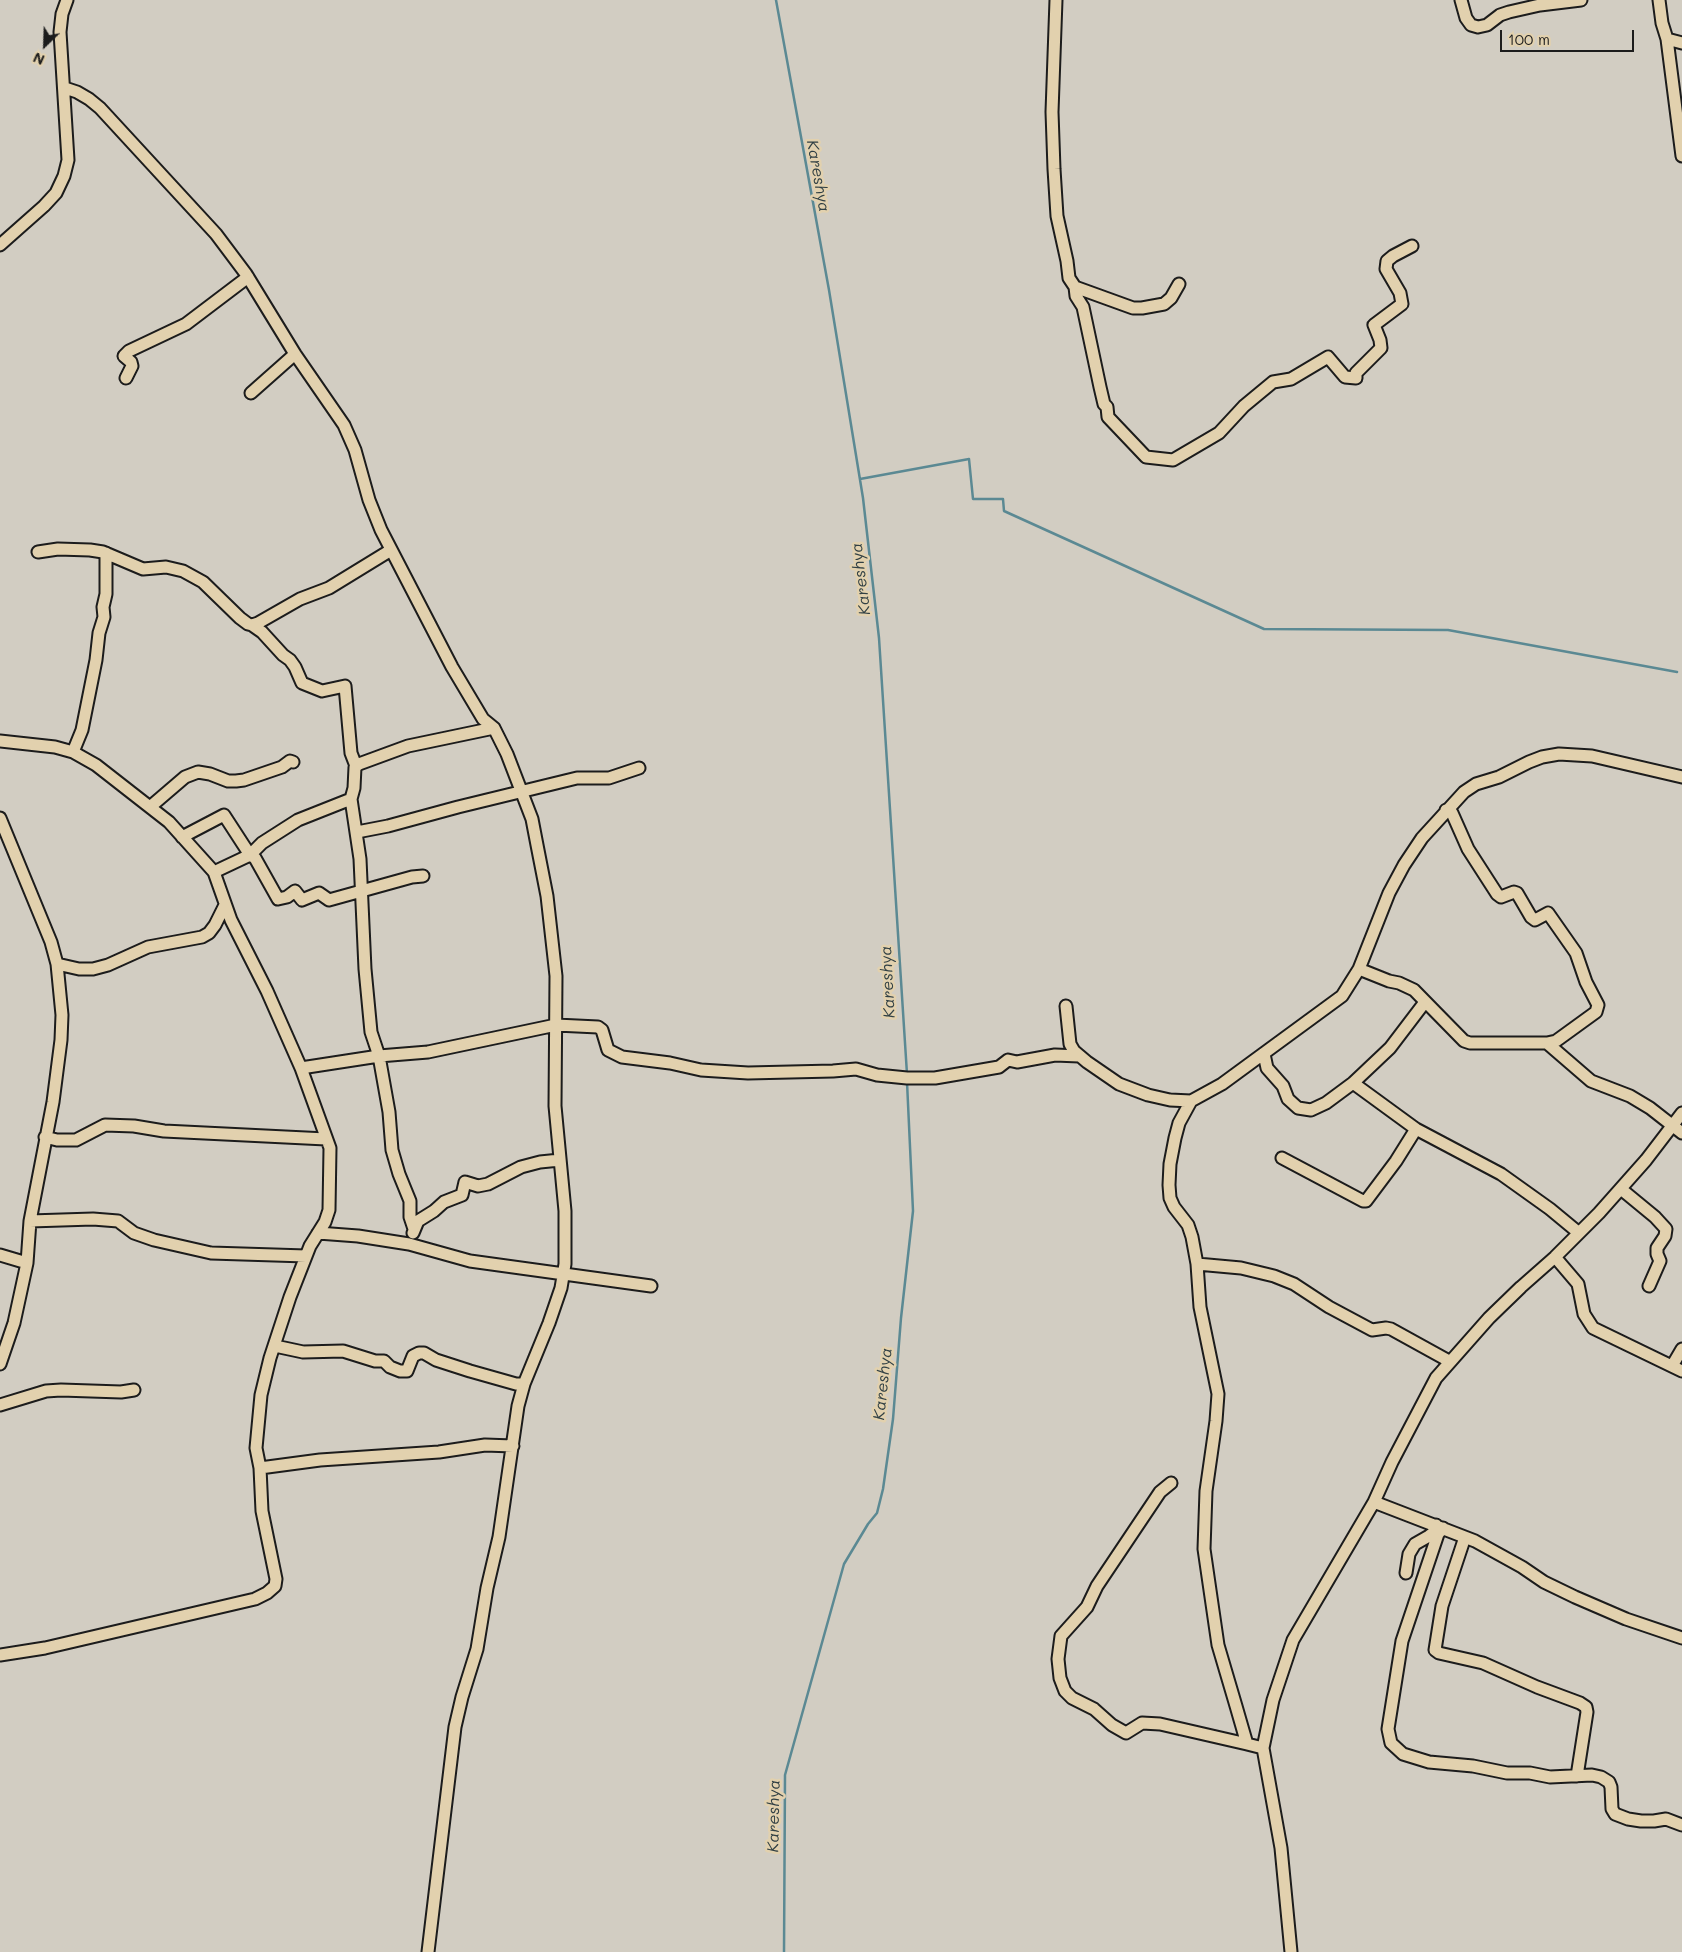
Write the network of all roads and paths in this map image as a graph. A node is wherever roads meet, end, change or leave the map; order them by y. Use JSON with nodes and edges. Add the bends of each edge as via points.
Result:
{"nodes":[{"id":1,"x":67,"y":0,"type":"edge"},
{"id":2,"x":1056,"y":0,"type":"edge"},
{"id":3,"x":1461,"y":0,"type":"edge"},
{"id":4,"x":1581,"y":0,"type":"edge"},
{"id":5,"x":1659,"y":0,"type":"edge"},
{"id":6,"x":1667,"y":39,"type":"junction"},
{"id":7,"x":1682,"y":43,"type":"edge"},
{"id":8,"x":65,"y":88,"type":"junction"},
{"id":9,"x":1682,"y":156,"type":"edge"},
{"id":10,"x":0,"y":245,"type":"edge"},
{"id":11,"x":1412,"y":246,"type":"dead end"},
{"id":12,"x":248,"y":277,"type":"junction"},
{"id":13,"x":1179,"y":284,"type":"dead end"},
{"id":14,"x":1075,"y":287,"type":"junction"},
{"id":15,"x":295,"y":354,"type":"junction"},
{"id":16,"x":126,"y":378,"type":"dead end"},
{"id":17,"x":250,"y":393,"type":"dead end"},
{"id":18,"x":391,"y":550,"type":"junction"},
{"id":19,"x":38,"y":552,"type":"dead end"},
{"id":20,"x":106,"y":553,"type":"junction"},
{"id":21,"x":252,"y":624,"type":"junction"},
{"id":22,"x":494,"y":728,"type":"junction"},
{"id":23,"x":0,"y":741,"type":"edge"},
{"id":24,"x":73,"y":752,"type":"junction"},
{"id":25,"x":293,"y":762,"type":"dead end"},
{"id":26,"x":356,"y":766,"type":"junction"},
{"id":27,"x":639,"y":768,"type":"dead end"},
{"id":28,"x":1682,"y":777,"type":"edge"},
{"id":29,"x":521,"y":792,"type":"junction"},
{"id":30,"x":351,"y":799,"type":"junction"},
{"id":31,"x":150,"y":808,"type":"junction"},
{"id":32,"x":1446,"y":810,"type":"junction"},
{"id":33,"x":0,"y":818,"type":"edge"},
{"id":34,"x":356,"y":832,"type":"junction"},
{"id":35,"x":182,"y":837,"type":"junction"},
{"id":36,"x":250,"y":856,"type":"junction"},
{"id":37,"x":214,"y":872,"type":"junction"},
{"id":38,"x":423,"y":876,"type":"dead end"},
{"id":39,"x":363,"y":891,"type":"junction"},
{"id":40,"x":225,"y":905,"type":"junction"},
{"id":41,"x":57,"y":964,"type":"junction"},
{"id":42,"x":1359,"y":969,"type":"junction"},
{"id":43,"x":1424,"y":1002,"type":"junction"},
{"id":44,"x":1066,"y":1006,"type":"dead end"},
{"id":45,"x":556,"y":1025,"type":"junction"},
{"id":46,"x":1547,"y":1043,"type":"junction"},
{"id":47,"x":1264,"y":1054,"type":"junction"},
{"id":48,"x":380,"y":1056,"type":"junction"},
{"id":49,"x":1079,"y":1056,"type":"junction"},
{"id":50,"x":301,"y":1068,"type":"junction"},
{"id":51,"x":1353,"y":1083,"type":"junction"},
{"id":52,"x":1191,"y":1100,"type":"junction"},
{"id":53,"x":1682,"y":1113,"type":"edge"},
{"id":54,"x":1672,"y":1126,"type":"junction"},
{"id":55,"x":1416,"y":1129,"type":"junction"},
{"id":56,"x":1682,"y":1133,"type":"edge"},
{"id":57,"x":45,"y":1137,"type":"junction"},
{"id":58,"x":326,"y":1139,"type":"junction"},
{"id":59,"x":1282,"y":1158,"type":"dead end"},
{"id":60,"x":560,"y":1160,"type":"junction"},
{"id":61,"x":1620,"y":1189,"type":"junction"},
{"id":62,"x":30,"y":1221,"type":"junction"},
{"id":63,"x":414,"y":1229,"type":"junction"},
{"id":64,"x":318,"y":1232,"type":"junction"},
{"id":65,"x":1579,"y":1233,"type":"junction"},
{"id":66,"x":410,"y":1244,"type":"junction"},
{"id":67,"x":0,"y":1255,"type":"edge"},
{"id":68,"x":306,"y":1256,"type":"junction"},
{"id":69,"x":1555,"y":1257,"type":"junction"},
{"id":70,"x":27,"y":1263,"type":"junction"},
{"id":71,"x":1197,"y":1264,"type":"junction"},
{"id":72,"x":564,"y":1274,"type":"junction"},
{"id":73,"x":652,"y":1286,"type":"dead end"},
{"id":74,"x":1649,"y":1286,"type":"dead end"},
{"id":75,"x":275,"y":1346,"type":"junction"},
{"id":76,"x":1682,"y":1349,"type":"edge"},
{"id":77,"x":1449,"y":1362,"type":"junction"},
{"id":78,"x":0,"y":1364,"type":"edge"},
{"id":79,"x":1677,"y":1369,"type":"edge"},
{"id":80,"x":524,"y":1384,"type":"junction"},
{"id":81,"x":134,"y":1390,"type":"dead end"},
{"id":82,"x":0,"y":1405,"type":"edge"},
{"id":83,"x":513,"y":1446,"type":"junction"},
{"id":84,"x":260,"y":1468,"type":"junction"},
{"id":85,"x":1171,"y":1483,"type":"dead end"},
{"id":86,"x":1374,"y":1502,"type":"junction"},
{"id":87,"x":1439,"y":1527,"type":"junction"},
{"id":88,"x":1464,"y":1537,"type":"junction"},
{"id":89,"x":1406,"y":1574,"type":"dead end"},
{"id":90,"x":1682,"y":1638,"type":"edge"},
{"id":91,"x":0,"y":1655,"type":"edge"},
{"id":92,"x":1247,"y":1744,"type":"junction"},
{"id":93,"x":1263,"y":1748,"type":"junction"},
{"id":94,"x":1577,"y":1776,"type":"junction"},
{"id":95,"x":1682,"y":1825,"type":"edge"},
{"id":96,"x":428,"y":1952,"type":"edge"},
{"id":97,"x":1291,"y":1952,"type":"edge"}],
"edges":[{"from":1,"to":8,"type":"street","via":[[60,32]]},
{"from":2,"to":14,"type":"street","via":[[1052,112],[1054,168],[1067,272]]},
{"from":3,"to":4,"type":"street","via":[[1466,18],[1471,25],[1478,27],[1509,12]]},
{"from":5,"to":6,"type":"street"},
{"from":6,"to":7,"type":"street"},
{"from":6,"to":9,"type":"street"},
{"from":8,"to":10,"type":"street","via":[[68,160],[64,176],[56,193],[44,206]]},
{"from":8,"to":12,"type":"street","via":[[83,95],[100,108],[216,234]]},
{"from":11,"to":14,"type":"street","via":[[1387,261],[1386,269],[1400,293],[1402,304],[1374,326],[1380,348],[1356,373],[1356,378],[1345,377],[1328,357],[1291,379],[1273,382],[1219,433],[1173,460],[1146,457],[1108,417],[1083,307]]},
{"from":12,"to":15,"type":"street"},
{"from":12,"to":16,"type":"street","via":[[186,324],[129,351],[124,356],[132,366]]},
{"from":13,"to":14,"type":"street","via":[[1168,302],[1142,308],[1125,306]]},
{"from":15,"to":17,"type":"street"},
{"from":15,"to":18,"type":"street","via":[[350,436],[369,500]]},
{"from":18,"to":21,"type":"street","via":[[329,588]]},
{"from":18,"to":22,"type":"street","via":[[452,667],[483,719]]},
{"from":19,"to":20,"type":"street","via":[[75,549]]},
{"from":20,"to":21,"type":"street","via":[[143,569],[166,568],[183,572],[203,582],[240,618]]},
{"from":20,"to":24,"type":"street","via":[[104,617],[82,730]]},
{"from":21,"to":26,"type":"street","via":[[296,667],[302,683],[322,691],[345,686],[351,753]]},
{"from":22,"to":26,"type":"street","via":[[408,746]]},
{"from":22,"to":29,"type":"street"},
{"from":23,"to":24,"type":"street"},
{"from":24,"to":31,"type":"street","via":[[96,765]]},
{"from":25,"to":31,"type":"street","via":[[236,781],[198,772],[185,777]]},
{"from":26,"to":30,"type":"street"},
{"from":27,"to":29,"type":"street","via":[[609,778],[577,778]]},
{"from":28,"to":32,"type":"street","via":[[1592,756],[1559,754],[1542,757],[1476,784]]},
{"from":29,"to":34,"type":"street"},
{"from":29,"to":45,"type":"street","via":[[532,819],[546,896],[556,976]]},
{"from":30,"to":34,"type":"street"},
{"from":30,"to":36,"type":"street","via":[[298,820],[262,843]]},
{"from":31,"to":35,"type":"street"},
{"from":32,"to":42,"type":"street","via":[[1404,865],[1389,893]]},
{"from":32,"to":46,"type":"street","via":[[1452,814],[1468,849],[1497,894],[1501,897],[1517,893],[1535,920],[1548,913],[1576,953],[1598,1005],[1596,1012],[1556,1041]]},
{"from":33,"to":41,"type":"street"},
{"from":34,"to":39,"type":"street"},
{"from":35,"to":36,"type":"street","via":[[224,816]]},
{"from":35,"to":37,"type":"street"},
{"from":36,"to":37,"type":"street"},
{"from":36,"to":39,"type":"street","via":[[278,899],[294,891],[302,900],[319,893],[329,900]]},
{"from":37,"to":40,"type":"street"},
{"from":38,"to":39,"type":"street"},
{"from":39,"to":48,"type":"street","via":[[371,1032]]},
{"from":40,"to":41,"type":"street","via":[[215,925],[202,937],[148,947],[93,969]]},
{"from":40,"to":50,"type":"street"},
{"from":41,"to":57,"type":"street","via":[[61,1040]]},
{"from":42,"to":43,"type":"street","via":[[1409,987]]},
{"from":42,"to":47,"type":"street","via":[[1342,996]]},
{"from":43,"to":46,"type":"street","via":[[1464,1041]]},
{"from":43,"to":51,"type":"street","via":[[1390,1048]]},
{"from":44,"to":49,"type":"street","via":[[1070,1044]]},
{"from":45,"to":48,"type":"street","via":[[428,1052]]},
{"from":45,"to":49,"type":"street","via":[[598,1028],[602,1030],[608,1050],[622,1057],[729,1072],[856,1069],[877,1075],[935,1078],[999,1067],[1008,1060],[1017,1062],[1055,1055]]},
{"from":45,"to":60,"type":"street","via":[[554,1106]]},
{"from":46,"to":54,"type":"street","via":[[1591,1081],[1630,1096]]},
{"from":47,"to":51,"type":"street","via":[[1267,1068],[1298,1108],[1311,1110]]},
{"from":47,"to":52,"type":"street","via":[[1222,1084]]},
{"from":48,"to":50,"type":"street"},
{"from":48,"to":63,"type":"street","via":[[392,1150],[410,1201]]},
{"from":49,"to":52,"type":"street","via":[[1119,1084],[1170,1100]]},
{"from":50,"to":58,"type":"street"},
{"from":51,"to":55,"type":"street"},
{"from":52,"to":71,"type":"street","via":[[1175,1138],[1169,1185],[1174,1207],[1188,1225]]},
{"from":53,"to":54,"type":"street"},
{"from":54,"to":56,"type":"street"},
{"from":54,"to":61,"type":"street"},
{"from":55,"to":59,"type":"street","via":[[1366,1201]]},
{"from":55,"to":65,"type":"street","via":[[1501,1174]]},
{"from":57,"to":58,"type":"street","via":[[76,1140],[105,1125]]},
{"from":57,"to":62,"type":"street"},
{"from":58,"to":64,"type":"street","via":[[330,1148],[328,1210]]},
{"from":60,"to":63,"type":"street","via":[[521,1167],[488,1184],[478,1186],[465,1182],[462,1194],[444,1202],[418,1221]]},
{"from":60,"to":72,"type":"street","via":[[565,1211]]},
{"from":61,"to":65,"type":"street"},
{"from":61,"to":74,"type":"street","via":[[1656,1216],[1666,1229],[1657,1248],[1660,1261]]},
{"from":62,"to":68,"type":"street","via":[[118,1221],[134,1233],[210,1253]]},
{"from":62,"to":70,"type":"street"},
{"from":63,"to":66,"type":"street"},
{"from":64,"to":66,"type":"street"},
{"from":64,"to":68,"type":"street"},
{"from":65,"to":69,"type":"street"},
{"from":66,"to":72,"type":"street","via":[[470,1261]]},
{"from":67,"to":70,"type":"street"},
{"from":68,"to":75,"type":"street"},
{"from":69,"to":77,"type":"street","via":[[1489,1318]]},
{"from":69,"to":79,"type":"street","via":[[1578,1284],[1584,1314],[1593,1328]]},
{"from":70,"to":78,"type":"street","via":[[14,1323]]},
{"from":71,"to":77,"type":"street","via":[[1240,1268],[1274,1276],[1294,1284],[1372,1330],[1391,1330]]},
{"from":71,"to":92,"type":"street","via":[[1200,1307],[1218,1394],[1206,1492],[1204,1549],[1218,1644]]},
{"from":72,"to":73,"type":"street"},
{"from":72,"to":80,"type":"street","via":[[549,1323]]},
{"from":75,"to":80,"type":"street","via":[[303,1352],[344,1351],[384,1361],[400,1371],[407,1371],[413,1356],[419,1352],[470,1372]]},
{"from":75,"to":84,"type":"street","via":[[261,1395],[256,1448]]},
{"from":76,"to":79,"type":"street"},
{"from":77,"to":86,"type":"street","via":[[1422,1403]]},
{"from":80,"to":83,"type":"street"},
{"from":81,"to":82,"type":"street","via":[[46,1391]]},
{"from":83,"to":84,"type":"street","via":[[485,1445]]},
{"from":83,"to":96,"type":"street","via":[[477,1649],[455,1727]]},
{"from":84,"to":91,"type":"street","via":[[262,1511],[276,1579],[275,1586],[267,1594],[55,1646]]},
{"from":85,"to":92,"type":"street","via":[[1160,1492],[1086,1607],[1061,1636],[1060,1678],[1072,1698],[1094,1709],[1126,1733],[1142,1723],[1160,1724]]},
{"from":86,"to":87,"type":"street"},
{"from":86,"to":93,"type":"street","via":[[1293,1640],[1273,1700]]},
{"from":87,"to":88,"type":"street"},
{"from":87,"to":89,"type":"street","via":[[1415,1544],[1409,1554]]},
{"from":87,"to":94,"type":"street","via":[[1402,1641],[1388,1729],[1391,1743],[1403,1754],[1429,1762],[1550,1778]]},
{"from":88,"to":90,"type":"street","via":[[1575,1597]]},
{"from":88,"to":94,"type":"street","via":[[1442,1606],[1435,1650],[1483,1663],[1586,1707]]},
{"from":92,"to":93,"type":"street"},
{"from":93,"to":97,"type":"street","via":[[1281,1848]]},
{"from":94,"to":95,"type":"street","via":[[1602,1777],[1609,1782],[1615,1814],[1641,1821],[1666,1819]]}]}
